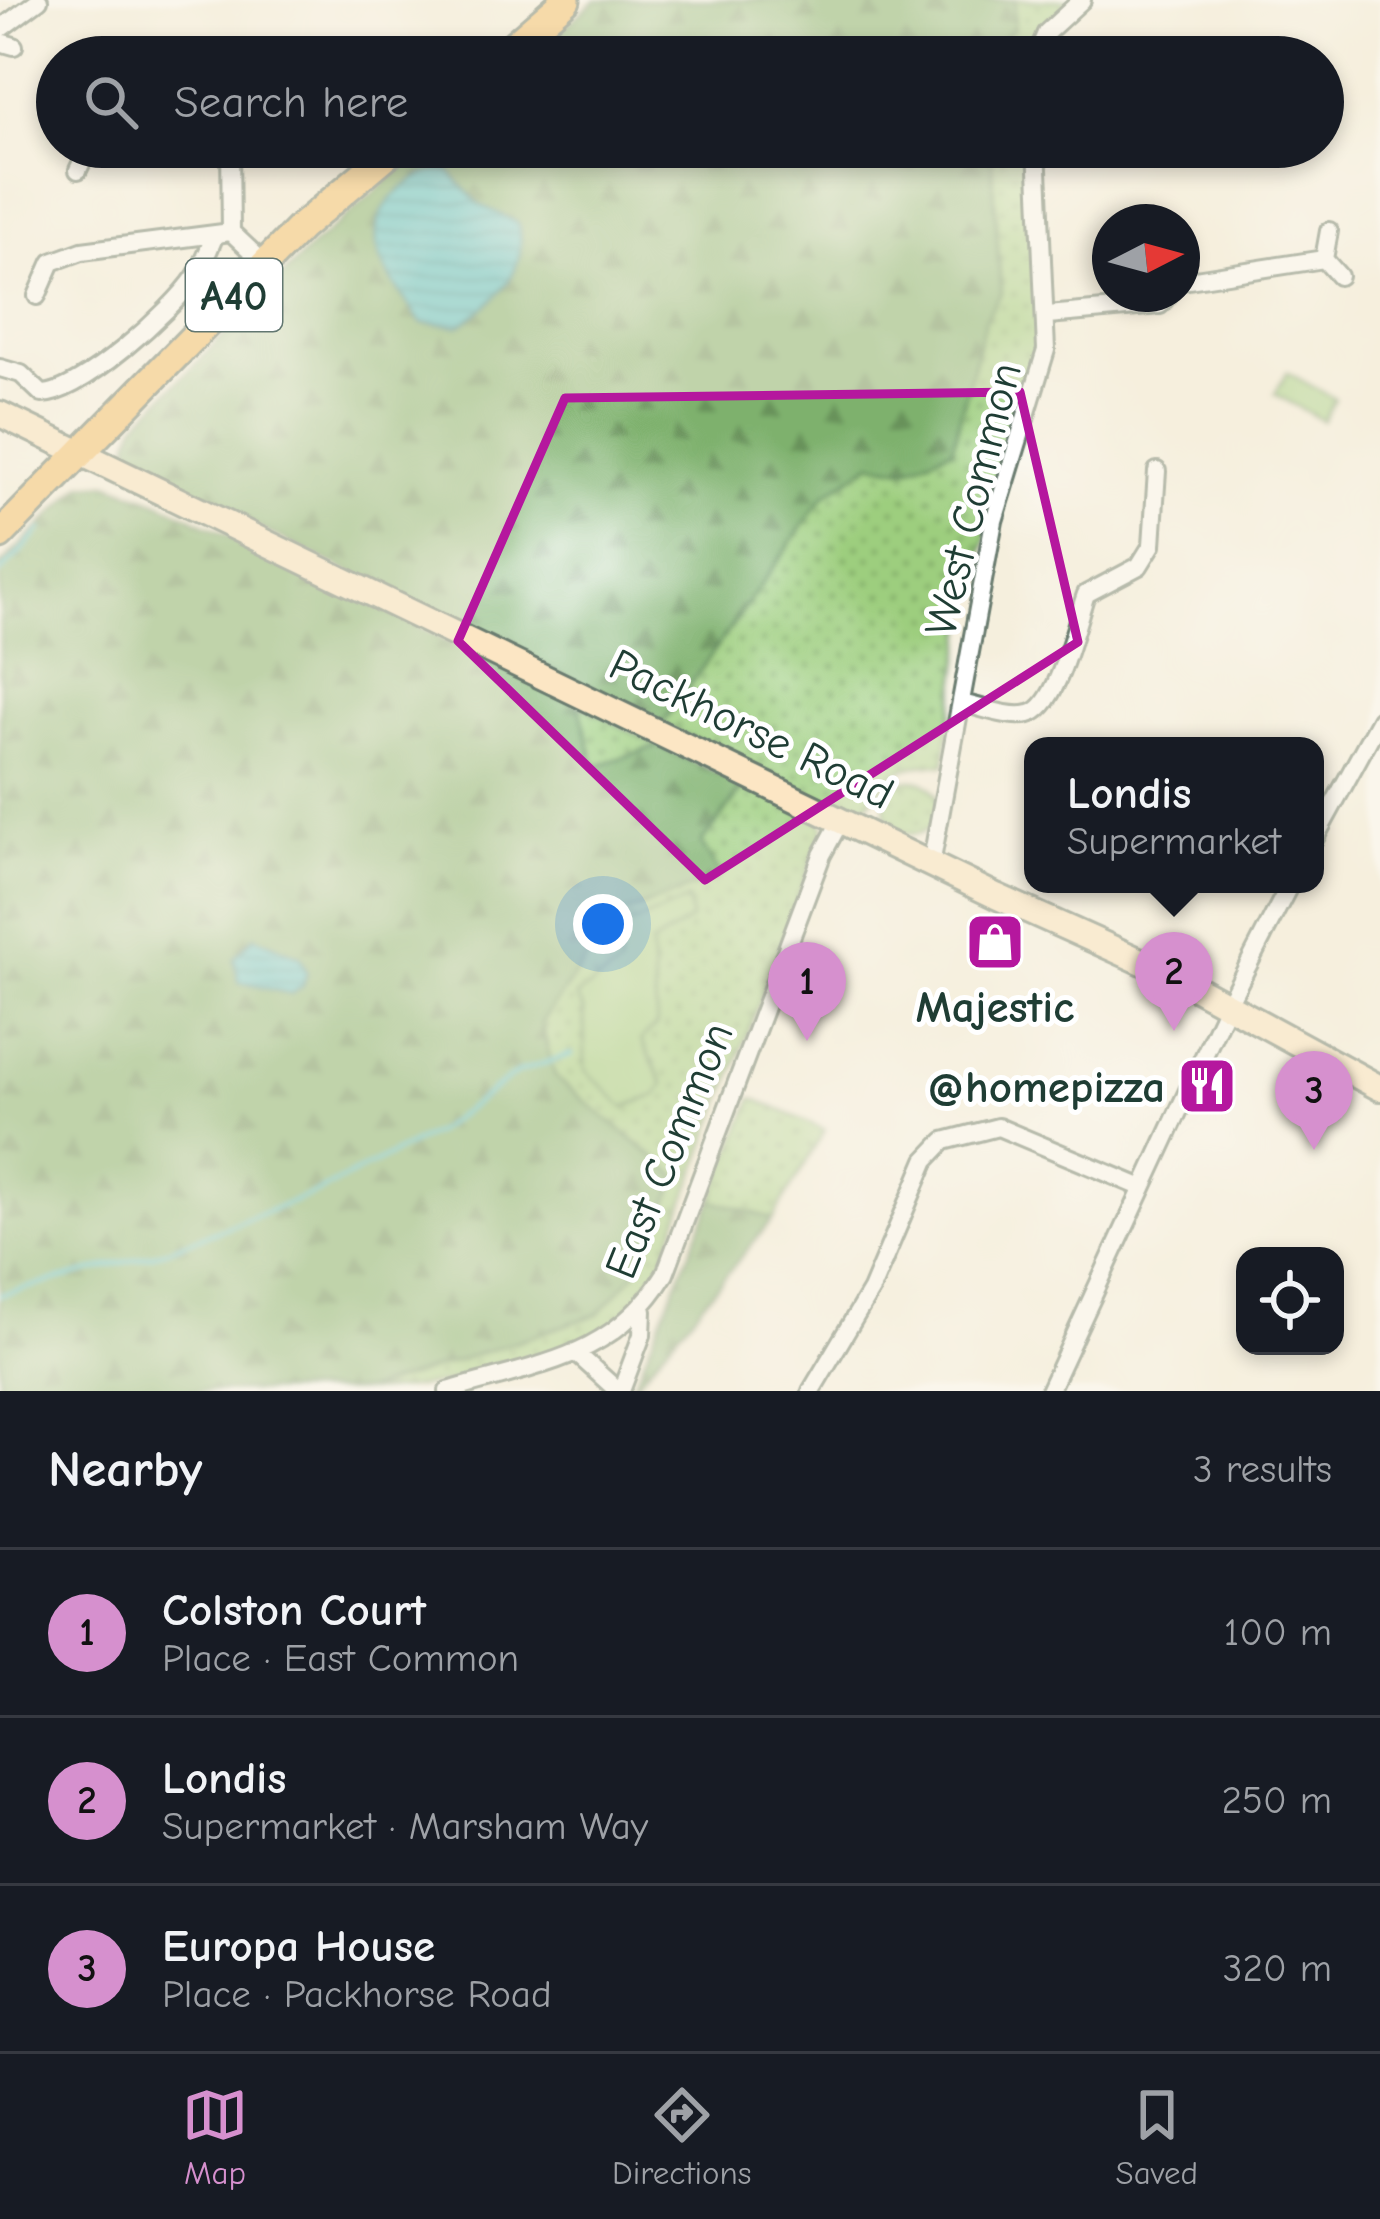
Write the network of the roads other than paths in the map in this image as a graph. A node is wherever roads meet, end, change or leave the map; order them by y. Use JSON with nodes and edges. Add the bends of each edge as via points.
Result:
{"nodes":[{"id":1,"x":39,"y":0,"type":"edge"},
{"id":2,"x":566,"y":0,"type":"edge"},
{"id":3,"x":1082,"y":0,"type":"edge"},
{"id":4,"x":0,"y":29,"type":"edge"},
{"id":5,"x":524,"y":36,"type":"edge"},
{"id":6,"x":1044,"y":36,"type":"edge"},
{"id":7,"x":228,"y":168,"type":"edge"},
{"id":8,"x":372,"y":168,"type":"edge"},
{"id":9,"x":1038,"y":168,"type":"edge"},
{"id":10,"x":1329,"y":231,"type":"dead end"},
{"id":11,"x":223,"y":234,"type":"junction"},
{"id":12,"x":1324,"y":260,"type":"junction"},
{"id":13,"x":265,"y":264,"type":"junction"},
{"id":14,"x":1339,"y":276,"type":"dead end"},
{"id":15,"x":1200,"y":278,"type":"edge"},
{"id":16,"x":37,"y":296,"type":"dead end"},
{"id":17,"x":1092,"y":311,"type":"edge"},
{"id":18,"x":1048,"y":315,"type":"junction"},
{"id":19,"x":0,"y":368,"type":"edge"},
{"id":20,"x":0,"y":414,"type":"edge"},
{"id":21,"x":83,"y":454,"type":"junction"},
{"id":22,"x":1157,"y":471,"type":"dead end"},
{"id":23,"x":0,"y":536,"type":"edge"},
{"id":24,"x":962,"y":703,"type":"junction"},
{"id":25,"x":1380,"y":719,"type":"edge"},
{"id":26,"x":841,"y":820,"type":"junction"},
{"id":27,"x":1324,"y":822,"type":"edge"},
{"id":28,"x":931,"y":865,"type":"junction"},
{"id":29,"x":1285,"y":893,"type":"edge"},
{"id":30,"x":1228,"y":1004,"type":"junction"},
{"id":31,"x":1380,"y":1088,"type":"edge"},
{"id":32,"x":1143,"y":1188,"type":"junction"},
{"id":33,"x":643,"y":1311,"type":"junction"},
{"id":34,"x":575,"y":1352,"type":"junction"},
{"id":35,"x":448,"y":1391,"type":"edge"},
{"id":36,"x":620,"y":1391,"type":"edge"},
{"id":37,"x":812,"y":1391,"type":"edge"},
{"id":38,"x":1049,"y":1391,"type":"edge"}],
"edges":[{"from":1,"to":4,"type":"street"},
{"from":2,"to":5,"type":"main road"},
{"from":3,"to":6,"type":"street"},
{"from":7,"to":11,"type":"street"},
{"from":8,"to":13,"type":"main road","number":"A40"},
{"from":9,"to":18,"type":"street","name":"West Common"},
{"from":10,"to":12,"type":"street"},
{"from":11,"to":13,"type":"street"},
{"from":11,"to":16,"type":"street","via":[[65,255],[43,275]]},
{"from":11,"to":19,"type":"street","via":[[174,303],[76,384],[42,394]]},
{"from":12,"to":14,"type":"street"},
{"from":12,"to":15,"type":"street"},
{"from":13,"to":21,"type":"main road","number":"A40"},
{"from":17,"to":18,"type":"street"},
{"from":18,"to":24,"type":"street","name":"West Common","via":[[1046,350],[994,521]]},
{"from":20,"to":21,"type":"main road","name":"Packhorse Road"},
{"from":21,"to":23,"type":"main road","number":"A40"},
{"from":21,"to":26,"type":"main road","name":"Packhorse Road"},
{"from":22,"to":24,"type":"street","via":[[1152,545],[1139,566],[1086,594],[1050,701],[1022,715]]},
{"from":24,"to":28,"type":"street","name":"West Common"},
{"from":25,"to":27,"type":"street"},
{"from":26,"to":28,"type":"main road","name":"Packhorse Road"},
{"from":26,"to":33,"type":"street","name":"East Common","via":[[665,1274]]},
{"from":28,"to":30,"type":"main road","name":"Packhorse Road"},
{"from":29,"to":30,"type":"street"},
{"from":30,"to":31,"type":"main road","name":"Packhorse Road"},
{"from":30,"to":32,"type":"street"},
{"from":32,"to":37,"type":"street","via":[[998,1127],[944,1141],[926,1160],[871,1290]]},
{"from":32,"to":38,"type":"street"},
{"from":33,"to":34,"type":"street","name":"East Common"},
{"from":33,"to":36,"type":"street"},
{"from":34,"to":35,"type":"street","name":"East Common"},
{"from":34,"to":36,"type":"street"}]}
